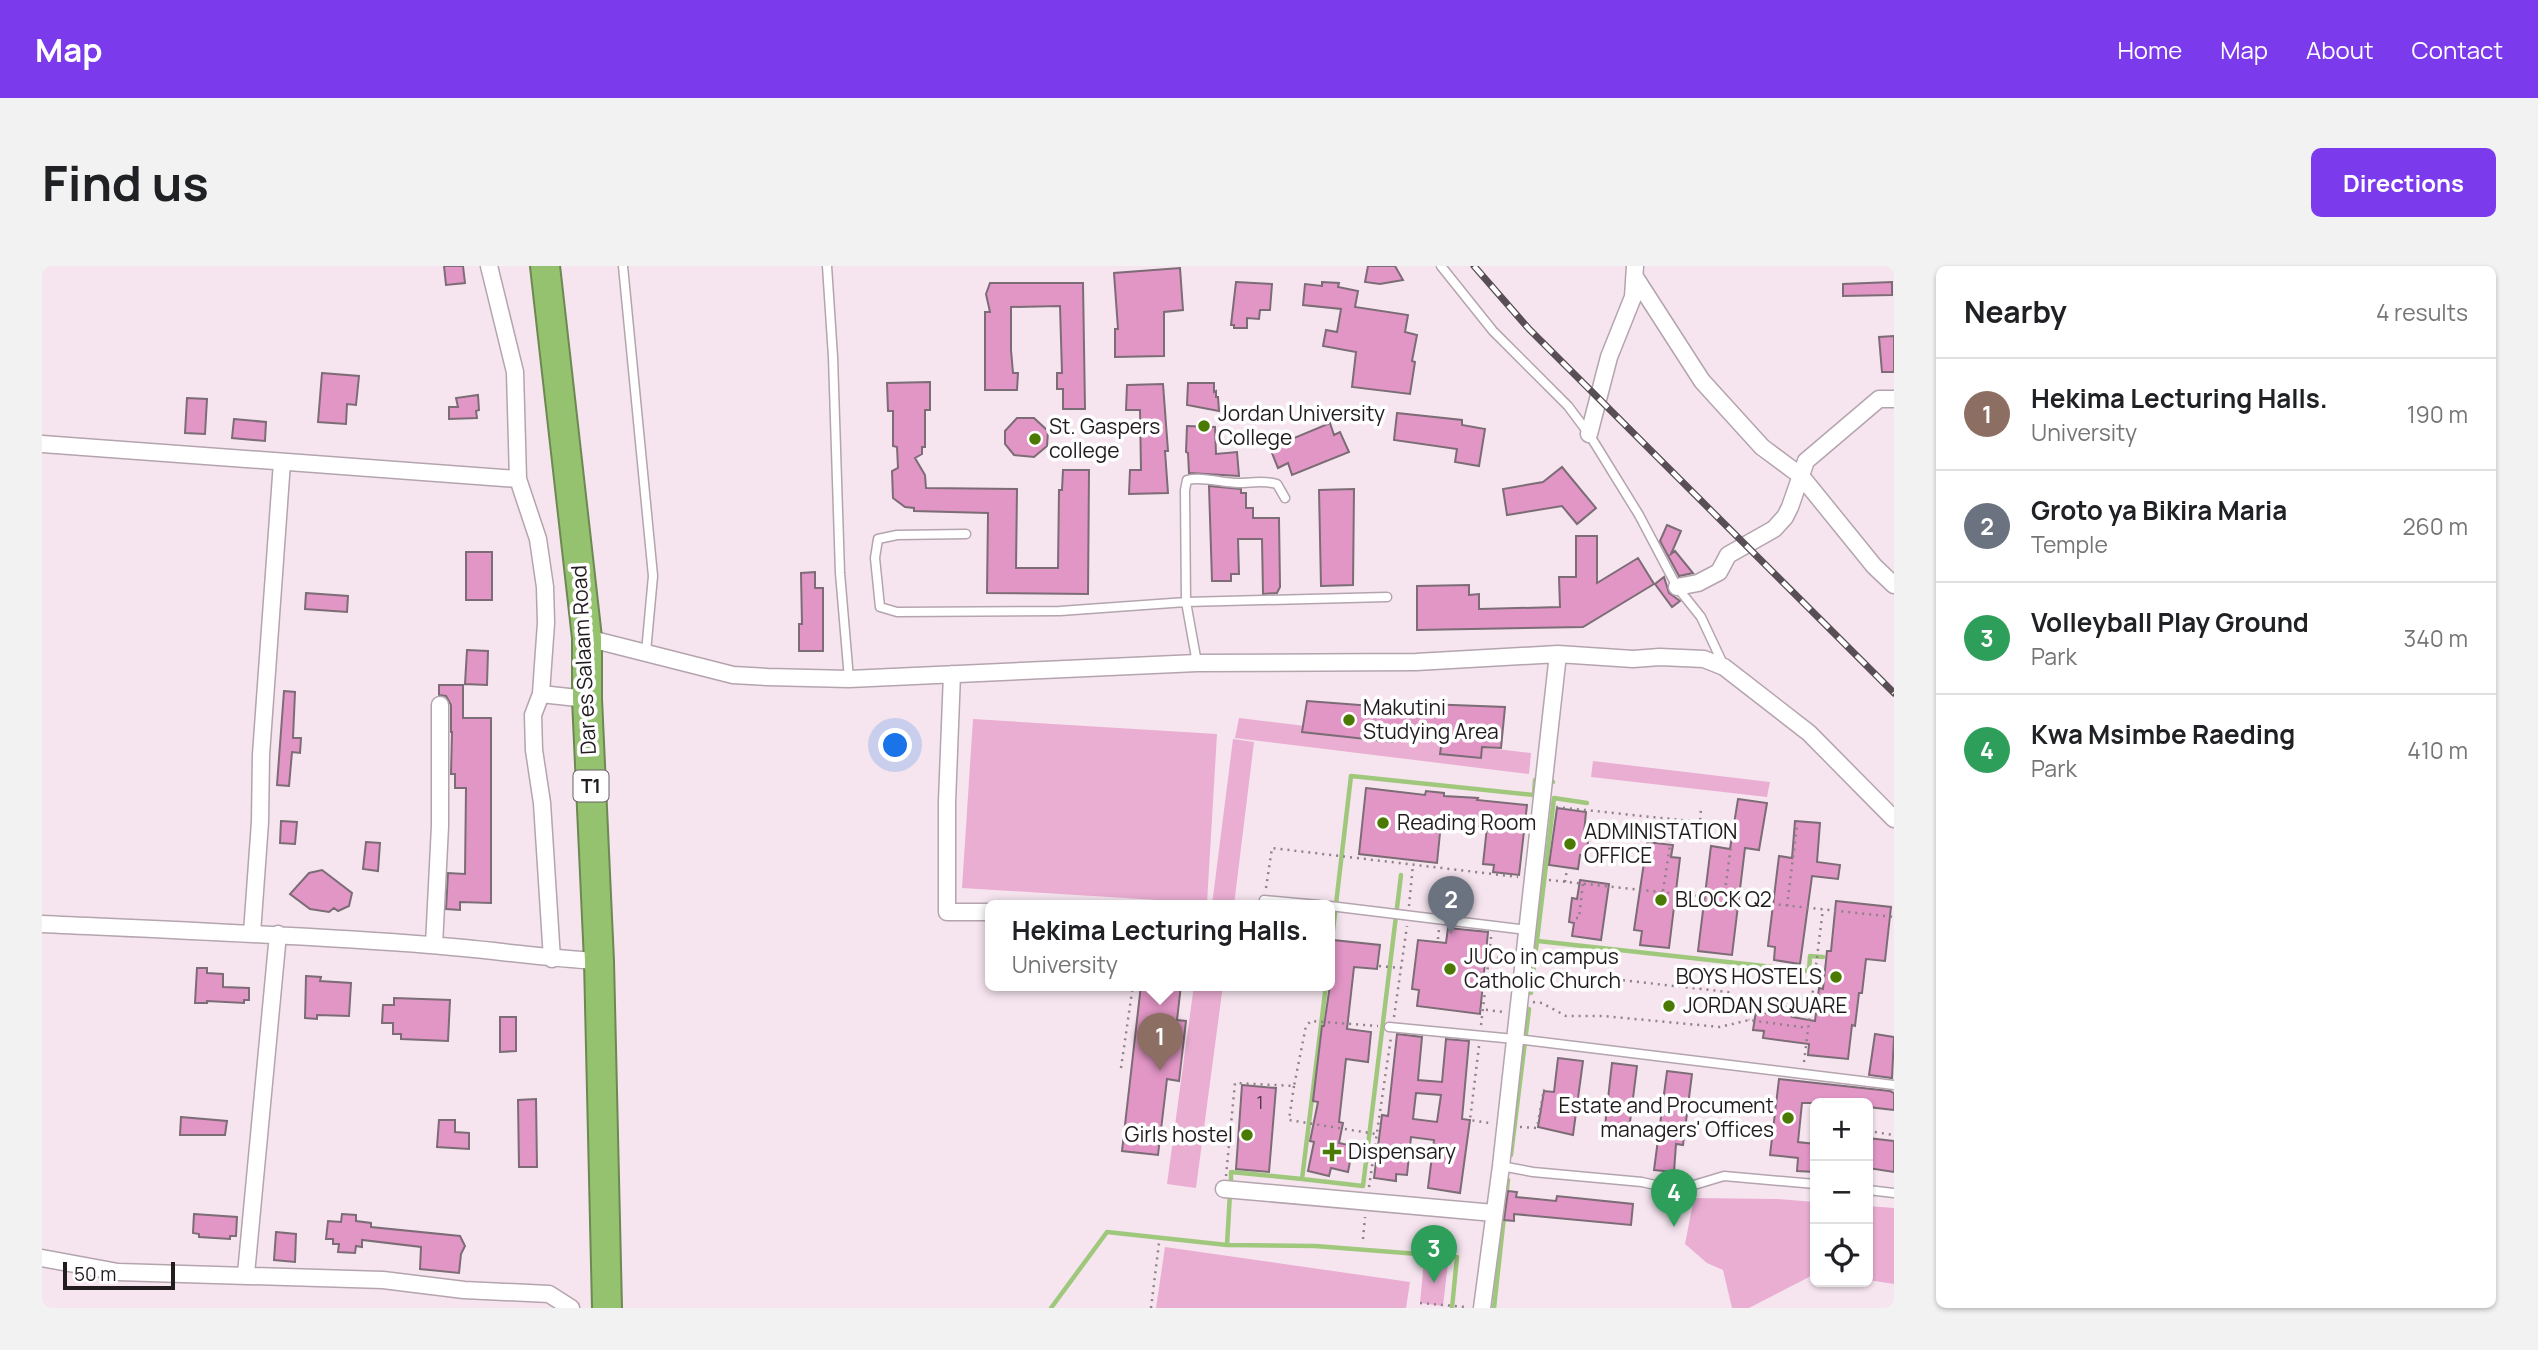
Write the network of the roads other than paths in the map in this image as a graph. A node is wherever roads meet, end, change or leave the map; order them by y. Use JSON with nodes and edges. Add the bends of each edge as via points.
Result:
{"nodes":[{"id":1,"x":489,"y":266,"type":"edge"},
{"id":2,"x":545,"y":266,"type":"edge"},
{"id":3,"x":623,"y":266,"type":"edge"},
{"id":4,"x":827,"y":266,"type":"edge"},
{"id":5,"x":1441,"y":266,"type":"edge"},
{"id":6,"x":1635,"y":272,"type":"edge"},
{"id":7,"x":1894,"y":398,"type":"edge"},
{"id":8,"x":1589,"y":434,"type":"junction"},
{"id":9,"x":42,"y":444,"type":"edge"},
{"id":10,"x":282,"y":462,"type":"junction"},
{"id":11,"x":1801,"y":476,"type":"junction"},
{"id":12,"x":518,"y":479,"type":"junction"},
{"id":13,"x":1285,"y":498,"type":"dead end"},
{"id":14,"x":966,"y":534,"type":"dead end"},
{"id":15,"x":1894,"y":585,"type":"edge"},
{"id":16,"x":1677,"y":587,"type":"junction"},
{"id":17,"x":1387,"y":597,"type":"dead end"},
{"id":18,"x":1186,"y":602,"type":"junction"},
{"id":19,"x":587,"y":638,"type":"junction"},
{"id":20,"x":646,"y":652,"type":"junction"},
{"id":21,"x":1558,"y":654,"type":"junction"},
{"id":22,"x":1197,"y":663,"type":"junction"},
{"id":23,"x":1724,"y":667,"type":"junction"},
{"id":24,"x":952,"y":674,"type":"junction"},
{"id":25,"x":849,"y":679,"type":"junction"},
{"id":26,"x":541,"y":694,"type":"junction"},
{"id":27,"x":587,"y":699,"type":"junction"},
{"id":28,"x":440,"y":705,"type":"dead end"},
{"id":29,"x":1894,"y":819,"type":"edge"},
{"id":30,"x":1335,"y":907,"type":"edge"},
{"id":31,"x":985,"y":912,"type":"edge"},
{"id":32,"x":42,"y":923,"type":"edge"},
{"id":33,"x":1527,"y":929,"type":"junction"},
{"id":34,"x":252,"y":933,"type":"junction"},
{"id":35,"x":278,"y":934,"type":"junction"},
{"id":36,"x":434,"y":945,"type":"junction"},
{"id":37,"x":552,"y":959,"type":"junction"},
{"id":38,"x":599,"y":961,"type":"junction"},
{"id":39,"x":1391,"y":1027,"type":"road end"},
{"id":40,"x":1514,"y":1039,"type":"junction"},
{"id":41,"x":1894,"y":1085,"type":"edge"},
{"id":42,"x":1501,"y":1166,"type":"junction"},
{"id":43,"x":1810,"y":1184,"type":"edge"},
{"id":44,"x":1224,"y":1189,"type":"road end"},
{"id":45,"x":1873,"y":1191,"type":"edge"},
{"id":46,"x":1894,"y":1193,"type":"edge"},
{"id":47,"x":1494,"y":1213,"type":"junction"},
{"id":48,"x":42,"y":1258,"type":"edge"},
{"id":49,"x":246,"y":1275,"type":"junction"},
{"id":50,"x":571,"y":1308,"type":"edge"},
{"id":51,"x":607,"y":1308,"type":"edge"},
{"id":52,"x":1482,"y":1308,"type":"edge"}],
"edges":[{"from":1,"to":12,"type":"street","via":[[515,372]]},
{"from":2,"to":19,"type":"highway","name":"Dar es Salaam Road","number":"T1"},
{"from":3,"to":20,"type":"lane","via":[[653,576]]},
{"from":4,"to":25,"type":"lane"},
{"from":5,"to":8,"type":"lane","via":[[1493,331],[1568,406]]},
{"from":6,"to":8,"type":"street","via":[[1633,297],[1609,357]]},
{"from":6,"to":11,"type":"street","via":[[1702,381],[1762,447]]},
{"from":7,"to":11,"type":"street","via":[[1879,399],[1833,436],[1805,461]]},
{"from":8,"to":16,"type":"lane"},
{"from":9,"to":10,"type":"street"},
{"from":10,"to":12,"type":"street"},
{"from":10,"to":34,"type":"street"},
{"from":11,"to":15,"type":"street"},
{"from":11,"to":16,"type":"street","via":[[1785,517],[1773,528],[1728,555],[1719,572]]},
{"from":12,"to":26,"type":"street","via":[[538,539],[545,587]]},
{"from":13,"to":18,"type":"lane","via":[[1278,484],[1268,481],[1187,480]]},
{"from":14,"to":18,"type":"lane","via":[[878,539],[875,558],[880,607],[897,612],[1024,611]]},
{"from":16,"to":23,"type":"lane","via":[[1701,617]]},
{"from":17,"to":18,"type":"lane"},
{"from":18,"to":22,"type":"lane"},
{"from":19,"to":20,"type":"street"},
{"from":19,"to":27,"type":"highway","name":"Dar es Salaam Road","number":"T1"},
{"from":20,"to":25,"type":"street","via":[[733,674]]},
{"from":21,"to":22,"type":"street","via":[[1416,662]]},
{"from":21,"to":23,"type":"street","via":[[1704,659]]},
{"from":21,"to":33,"type":"street"},
{"from":22,"to":24,"type":"street"},
{"from":23,"to":29,"type":"street","via":[[1809,733]]},
{"from":24,"to":25,"type":"street"},
{"from":24,"to":31,"type":"street","via":[[947,912]]},
{"from":26,"to":27,"type":"street"},
{"from":26,"to":37,"type":"street","via":[[533,715],[534,750]]},
{"from":27,"to":38,"type":"highway","name":"Dar es Salaam Road","number":"T1"},
{"from":28,"to":36,"type":"street"},
{"from":30,"to":33,"type":"lane"},
{"from":32,"to":34,"type":"street"},
{"from":33,"to":40,"type":"street","via":[[1523,995]]},
{"from":34,"to":35,"type":"street"},
{"from":35,"to":36,"type":"street"},
{"from":35,"to":49,"type":"street"},
{"from":36,"to":37,"type":"street"},
{"from":37,"to":38,"type":"street"},
{"from":38,"to":51,"type":"highway","name":"Dar es Salaam Road","number":"T1"},
{"from":39,"to":40,"type":"lane"},
{"from":40,"to":41,"type":"lane"},
{"from":40,"to":42,"type":"street"},
{"from":42,"to":43,"type":"lane","via":[[1668,1188],[1724,1176]]},
{"from":42,"to":47,"type":"street"},
{"from":44,"to":47,"type":"street"},
{"from":45,"to":46,"type":"lane"},
{"from":47,"to":52,"type":"street"},
{"from":48,"to":49,"type":"street","via":[[118,1272]]},
{"from":49,"to":50,"type":"street","via":[[383,1280],[544,1294]]}]}
